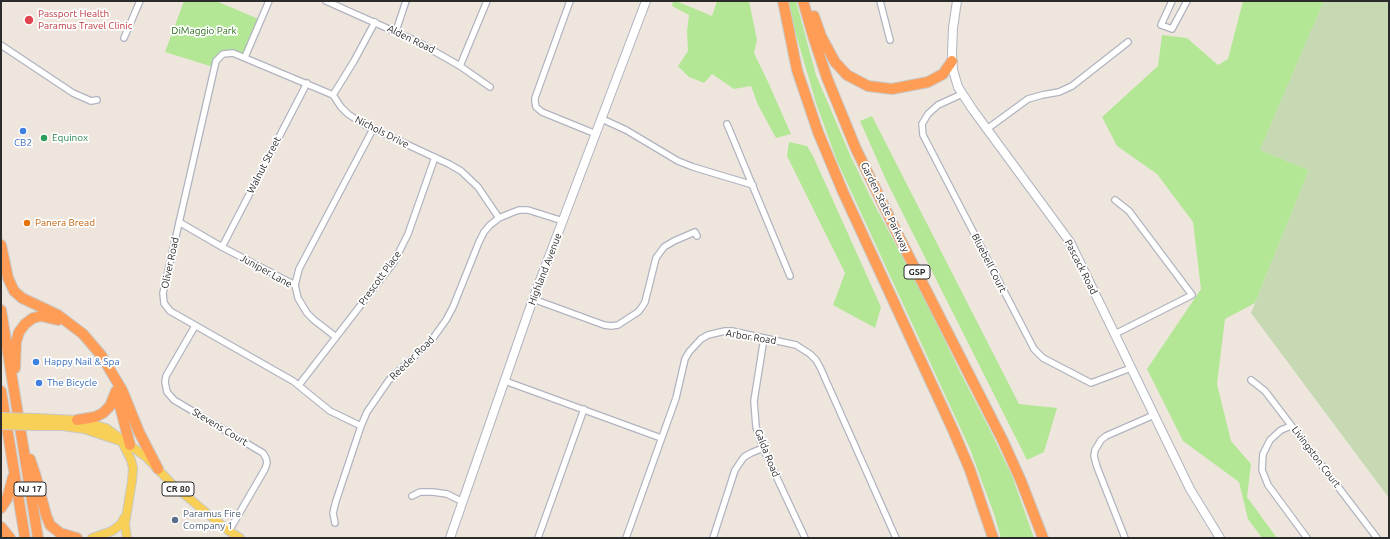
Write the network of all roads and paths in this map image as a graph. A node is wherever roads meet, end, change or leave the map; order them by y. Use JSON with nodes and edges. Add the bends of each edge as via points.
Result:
{"nodes":[{"id":1,"x":140,"y":1,"type":"edge"},
{"id":2,"x":269,"y":1,"type":"edge"},
{"id":3,"x":326,"y":1,"type":"edge"},
{"id":4,"x":406,"y":1,"type":"edge"},
{"id":5,"x":487,"y":1,"type":"edge"},
{"id":6,"x":570,"y":1,"type":"edge"},
{"id":7,"x":646,"y":1,"type":"edge"},
{"id":8,"x":778,"y":1,"type":"edge"},
{"id":9,"x":783,"y":1,"type":"edge"},
{"id":10,"x":803,"y":1,"type":"edge"},
{"id":11,"x":810,"y":1,"type":"edge"},
{"id":12,"x":880,"y":1,"type":"edge"},
{"id":13,"x":956,"y":1,"type":"edge"},
{"id":14,"x":1172,"y":1,"type":"edge"},
{"id":15,"x":1187,"y":1,"type":"edge"},
{"id":16,"x":375,"y":22,"type":"junction"},
{"id":17,"x":396,"y":31,"type":"junction"},
{"id":18,"x":124,"y":38,"type":"dead end"},
{"id":19,"x":890,"y":40,"type":"dead end"},
{"id":20,"x":1128,"y":42,"type":"dead end"},
{"id":21,"x":1,"y":45,"type":"edge"},
{"id":22,"x":245,"y":57,"type":"junction"},
{"id":23,"x":952,"y":61,"type":"junction"},
{"id":24,"x":460,"y":66,"type":"junction"},
{"id":25,"x":797,"y":70,"type":"junction"},
{"id":26,"x":307,"y":84,"type":"junction"},
{"id":27,"x":490,"y":87,"type":"dead end"},
{"id":28,"x":962,"y":94,"type":"junction"},
{"id":29,"x":333,"y":95,"type":"junction"},
{"id":30,"x":97,"y":100,"type":"dead end"},
{"id":31,"x":602,"y":119,"type":"junction"},
{"id":32,"x":726,"y":124,"type":"dead end"},
{"id":33,"x":373,"y":129,"type":"junction"},
{"id":34,"x":987,"y":129,"type":"junction"},
{"id":35,"x":596,"y":134,"type":"junction"},
{"id":36,"x":435,"y":157,"type":"junction"},
{"id":37,"x":753,"y":185,"type":"junction"},
{"id":38,"x":1115,"y":200,"type":"dead end"},
{"id":39,"x":499,"y":218,"type":"junction"},
{"id":40,"x":563,"y":221,"type":"junction"},
{"id":41,"x":179,"y":222,"type":"junction"},
{"id":42,"x":697,"y":236,"type":"dead end"},
{"id":43,"x":1,"y":245,"type":"edge"},
{"id":44,"x":222,"y":246,"type":"junction"},
{"id":45,"x":790,"y":276,"type":"dead end"},
{"id":46,"x":295,"y":285,"type":"junction"},
{"id":47,"x":533,"y":300,"type":"junction"},
{"id":48,"x":1,"y":310,"type":"edge"},
{"id":49,"x":69,"y":324,"type":"junction"},
{"id":50,"x":195,"y":326,"type":"junction"},
{"id":51,"x":1115,"y":334,"type":"junction"},
{"id":52,"x":336,"y":337,"type":"junction"},
{"id":53,"x":764,"y":338,"type":"junction"},
{"id":54,"x":1131,"y":368,"type":"junction"},
{"id":55,"x":112,"y":373,"type":"junction"},
{"id":56,"x":1251,"y":380,"type":"dead end"},
{"id":57,"x":505,"y":381,"type":"junction"},
{"id":58,"x":299,"y":386,"type":"junction"},
{"id":59,"x":14,"y":388,"type":"junction"},
{"id":60,"x":116,"y":391,"type":"junction"},
{"id":61,"x":1,"y":395,"type":"edge"},
{"id":62,"x":584,"y":409,"type":"junction"},
{"id":63,"x":1154,"y":415,"type":"junction"},
{"id":64,"x":1,"y":417,"type":"edge"},
{"id":65,"x":77,"y":420,"type":"junction"},
{"id":66,"x":36,"y":422,"type":"junction"},
{"id":67,"x":1,"y":425,"type":"edge"},
{"id":68,"x":361,"y":426,"type":"junction"},
{"id":69,"x":1291,"y":426,"type":"junction"},
{"id":70,"x":662,"y":438,"type":"junction"},
{"id":71,"x":22,"y":441,"type":"junction"},
{"id":72,"x":126,"y":444,"type":"junction"},
{"id":73,"x":763,"y":448,"type":"junction"},
{"id":74,"x":158,"y":469,"type":"junction"},
{"id":75,"x":14,"y":471,"type":"junction"},
{"id":76,"x":412,"y":496,"type":"dead end"},
{"id":77,"x":463,"y":502,"type":"junction"},
{"id":78,"x":1,"y":508,"type":"edge"},
{"id":79,"x":126,"y":514,"type":"junction"},
{"id":80,"x":335,"y":523,"type":"dead end"},
{"id":81,"x":1,"y":528,"type":"edge"},
{"id":82,"x":231,"y":535,"type":"edge"},
{"id":83,"x":10,"y":538,"type":"edge"},
{"id":84,"x":25,"y":538,"type":"edge"},
{"id":85,"x":38,"y":538,"type":"edge"},
{"id":86,"x":77,"y":538,"type":"edge"},
{"id":87,"x":92,"y":538,"type":"edge"},
{"id":88,"x":127,"y":538,"type":"edge"},
{"id":89,"x":240,"y":538,"type":"edge"},
{"id":90,"x":450,"y":538,"type":"edge"},
{"id":91,"x":538,"y":538,"type":"edge"},
{"id":92,"x":626,"y":538,"type":"edge"},
{"id":93,"x":713,"y":538,"type":"edge"},
{"id":94,"x":806,"y":538,"type":"edge"},
{"id":95,"x":896,"y":538,"type":"edge"},
{"id":96,"x":993,"y":538,"type":"edge"},
{"id":97,"x":1043,"y":538,"type":"edge"},
{"id":98,"x":1126,"y":538,"type":"edge"},
{"id":99,"x":1220,"y":538,"type":"edge"},
{"id":100,"x":1307,"y":538,"type":"edge"},
{"id":101,"x":1377,"y":538,"type":"edge"}],
"edges":[{"from":1,"to":18,"type":"street"},
{"from":2,"to":22,"type":"street"},
{"from":3,"to":16,"type":"street","name":"Alden Road"},
{"from":4,"to":17,"type":"street"},
{"from":5,"to":24,"type":"street"},
{"from":6,"to":35,"type":"street","via":[[535,98],[536,106],[542,112]]},
{"from":7,"to":31,"type":"street","name":"Highland Avenue"},
{"from":8,"to":25,"type":"highway","via":[[788,45]]},
{"from":9,"to":25,"type":"highway"},
{"from":10,"to":97,"type":"highway","name":"Garden State Parkway","number":"GSP","via":[[824,71],[856,149],[1003,441]]},
{"from":11,"to":23,"type":"highway","via":[[817,26],[830,54],[847,75],[860,82],[884,89],[919,84],[939,77]]},
{"from":12,"to":19,"type":"street"},
{"from":13,"to":23,"type":"street","name":"Pascack Road"},
{"from":14,"to":15,"type":"street","via":[[1161,25],[1172,29]]},
{"from":16,"to":17,"type":"street","name":"Alden Road"},
{"from":16,"to":29,"type":"street"},
{"from":17,"to":24,"type":"street","name":"Alden Road"},
{"from":20,"to":34,"type":"street","via":[[1072,86],[1060,92],[1028,99]]},
{"from":21,"to":30,"type":"street","via":[[73,93],[91,101]]},
{"from":22,"to":26,"type":"street"},
{"from":22,"to":41,"type":"street","name":"Oliver Road","via":[[234,53],[223,54],[214,65]]},
{"from":23,"to":28,"type":"street","name":"Pascack Road","via":[[955,79]]},
{"from":24,"to":27,"type":"street","name":"Alden Road"},
{"from":25,"to":96,"type":"highway","via":[[834,172],[962,450]]},
{"from":26,"to":29,"type":"street"},
{"from":26,"to":44,"type":"street","name":"Walnut Street"},
{"from":28,"to":34,"type":"street","name":"Pascack Road"},
{"from":28,"to":54,"type":"street","name":"Bluebell Court","via":[[938,105],[928,114],[922,124],[923,135],[1034,349],[1043,358],[1091,383]]},
{"from":29,"to":33,"type":"street","name":"Nichols Drive","via":[[348,114]]},
{"from":31,"to":35,"type":"street","name":"Highland Avenue"},
{"from":31,"to":37,"type":"street","via":[[678,161]]},
{"from":32,"to":37,"type":"street"},
{"from":33,"to":36,"type":"street","name":"Nichols Drive"},
{"from":33,"to":46,"type":"street","via":[[299,269]]},
{"from":34,"to":51,"type":"street","name":"Pascack Road","via":[[1070,242]]},
{"from":35,"to":40,"type":"street","name":"Highland Avenue"},
{"from":36,"to":39,"type":"street","name":"Nichols Drive","via":[[471,179]]},
{"from":36,"to":52,"type":"street","name":"Prescott Place","via":[[401,250]]},
{"from":37,"to":45,"type":"street"},
{"from":38,"to":51,"type":"street","via":[[1129,211],[1192,295]]},
{"from":39,"to":40,"type":"street","name":"Reeder Road","via":[[511,212],[528,210]]},
{"from":39,"to":68,"type":"street","name":"Reeder Road","via":[[484,232],[453,307],[438,332],[389,380],[370,407]]},
{"from":40,"to":47,"type":"street","name":"Highland Avenue"},
{"from":41,"to":44,"type":"street","name":"Juniper Lane"},
{"from":41,"to":50,"type":"street","name":"Oliver Road","via":[[163,298],[170,311]]},
{"from":42,"to":47,"type":"street","via":[[695,232],[664,247],[656,258],[642,307],[618,325],[604,325]]},
{"from":43,"to":49,"type":"highway","via":[[8,278],[14,291],[22,298],[58,314]]},
{"from":44,"to":46,"type":"street","name":"Juniper Lane"},
{"from":46,"to":52,"type":"street","name":"Juniper Lane","via":[[298,298],[307,313]]},
{"from":47,"to":57,"type":"street","name":"Highland Avenue"},
{"from":48,"to":59,"type":"highway","number":"NJ 17"},
{"from":49,"to":55,"type":"highway","via":[[95,347]]},
{"from":49,"to":59,"type":"highway","via":[[41,316],[25,324],[16,342]]},
{"from":50,"to":58,"type":"street","name":"Oliver Road"},
{"from":50,"to":82,"type":"street","name":"Stevens Court","via":[[166,376],[166,392],[174,400],[262,453],[267,463]]},
{"from":51,"to":54,"type":"street","name":"Pascack Road"},
{"from":52,"to":58,"type":"street","name":"Prescott Place"},
{"from":53,"to":70,"type":"street","name":"Arbor Road","via":[[725,331],[708,335],[695,344],[686,359]]},
{"from":53,"to":73,"type":"street","name":"Galda Road","via":[[754,401],[756,428]]},
{"from":53,"to":95,"type":"street","name":"Arbor Road","via":[[796,345],[816,360]]},
{"from":54,"to":63,"type":"street","name":"Pascack Road"},
{"from":55,"to":60,"type":"highway"},
{"from":55,"to":74,"type":"highway"},
{"from":56,"to":69,"type":"street","name":"Livingston Court","via":[[1265,391]]},
{"from":57,"to":62,"type":"street"},
{"from":57,"to":77,"type":"street","name":"Highland Avenue"},
{"from":58,"to":68,"type":"street","name":"Oliver Road","via":[[330,411]]},
{"from":59,"to":71,"type":"highway","number":"NJ 17"},
{"from":60,"to":65,"type":"highway","via":[[110,406],[103,413]]},
{"from":60,"to":72,"type":"highway"},
{"from":61,"to":75,"type":"highway","number":"NJ 17"},
{"from":62,"to":70,"type":"street"},
{"from":62,"to":91,"type":"street"},
{"from":63,"to":98,"type":"street","via":[[1106,436],[1095,450],[1096,468]]},
{"from":63,"to":99,"type":"street","name":"Pascack Road","via":[[1190,489]]},
{"from":64,"to":66,"type":"main road","number":"CR 80","bridge":true},
{"from":65,"to":66,"type":"main road","number":"CR 80"},
{"from":65,"to":72,"type":"main road","number":"CR 80","via":[[106,428]]},
{"from":66,"to":67,"type":"main road","number":"CR 80","bridge":true},
{"from":66,"to":72,"type":"main road","number":"CR 80","via":[[79,428]]},
{"from":68,"to":80,"type":"street","name":"Reeder Road","via":[[336,501],[333,513]]},
{"from":69,"to":100,"type":"street","via":[[1281,430],[1270,440],[1263,454],[1262,470],[1268,485]]},
{"from":69,"to":101,"type":"street","name":"Livingston Court"},
{"from":70,"to":92,"type":"street","name":"Arbor Road"},
{"from":71,"to":85,"type":"highway","number":"NJ 17"},
{"from":71,"to":86,"type":"highway","via":[[36,477],[48,522],[57,531]]},
{"from":72,"to":74,"type":"main road","number":"CR 80","via":[[146,457]]},
{"from":72,"to":79,"type":"main road","via":[[133,468]]},
{"from":73,"to":93,"type":"street","via":[[744,458],[735,470]]},
{"from":73,"to":94,"type":"street","name":"Galda Road"},
{"from":74,"to":82,"type":"main road","number":"CR 80"},
{"from":75,"to":78,"type":"highway","via":[[9,493]]},
{"from":75,"to":84,"type":"highway","number":"NJ 17"},
{"from":76,"to":77,"type":"street","via":[[420,492],[433,492],[447,494]]},
{"from":77,"to":90,"type":"street","name":"Highland Avenue"},
{"from":79,"to":87,"type":"main road","via":[[115,529]]},
{"from":79,"to":88,"type":"main road"},
{"from":81,"to":83,"type":"highway"},
{"from":82,"to":89,"type":"main road","number":"CR 80"}]}
